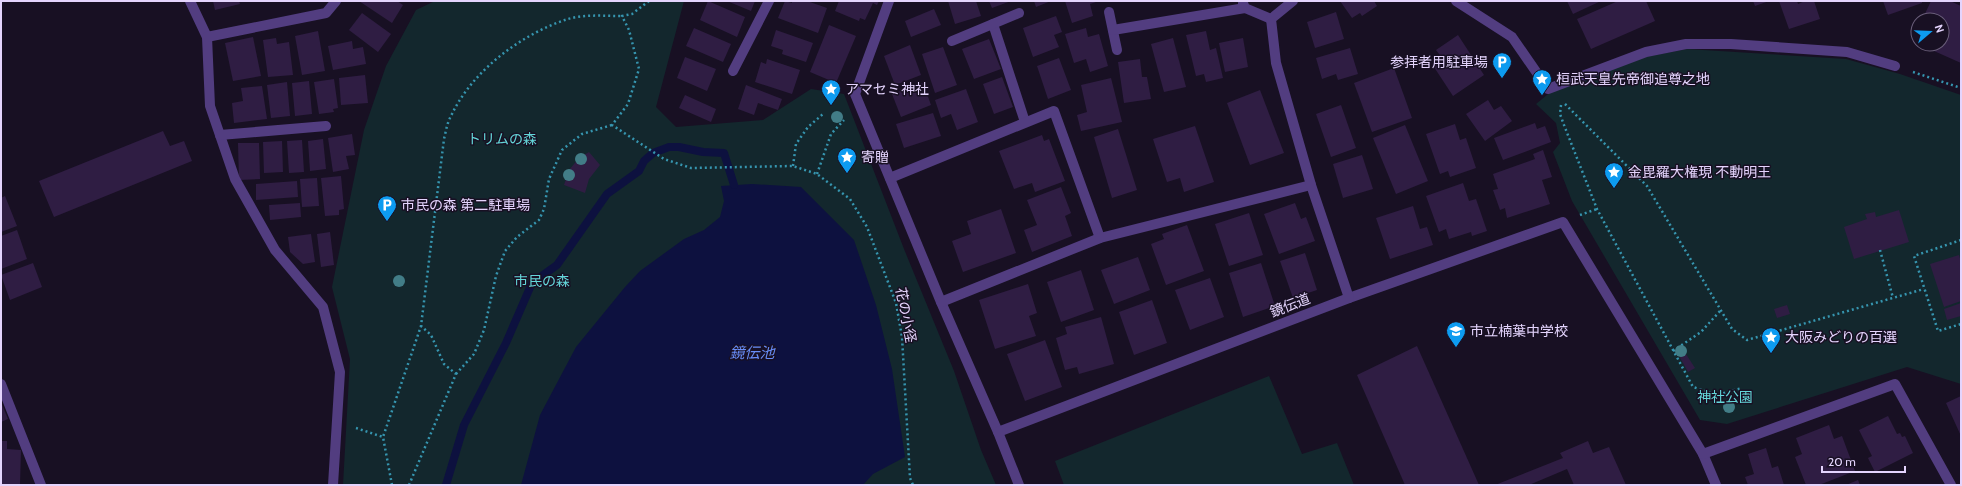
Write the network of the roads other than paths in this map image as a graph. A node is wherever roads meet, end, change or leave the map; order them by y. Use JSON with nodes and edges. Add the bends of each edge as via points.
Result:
{"nodes":[{"id":1,"x":190,"y":1,"type":"edge"},
{"id":2,"x":336,"y":1,"type":"edge"},
{"id":3,"x":769,"y":1,"type":"edge"},
{"id":4,"x":889,"y":1,"type":"edge"},
{"id":5,"x":1293,"y":1,"type":"edge"},
{"id":6,"x":1456,"y":1,"type":"edge"},
{"id":7,"x":1244,"y":4,"type":"edge"},
{"id":8,"x":1109,"y":12,"type":"dead end"},
{"id":9,"x":1019,"y":13,"type":"dead end"},
{"id":10,"x":1271,"y":18,"type":"junction"},
{"id":11,"x":994,"y":24,"type":"junction"},
{"id":12,"x":1113,"y":30,"type":"junction"},
{"id":13,"x":207,"y":37,"type":"junction"},
{"id":14,"x":952,"y":41,"type":"dead end"},
{"id":15,"x":1117,"y":50,"type":"dead end"},
{"id":16,"x":1895,"y":66,"type":"road end"},
{"id":17,"x":733,"y":72,"type":"dead end"},
{"id":18,"x":1025,"y":122,"type":"junction"},
{"id":19,"x":326,"y":126,"type":"dead end"},
{"id":20,"x":220,"y":135,"type":"junction"},
{"id":21,"x":890,"y":178,"type":"junction"},
{"id":22,"x":1311,"y":185,"type":"junction"},
{"id":23,"x":1100,"y":238,"type":"junction"},
{"id":24,"x":1348,"y":298,"type":"junction"},
{"id":25,"x":941,"y":302,"type":"junction"},
{"id":26,"x":1,"y":384,"type":"edge"},
{"id":27,"x":998,"y":432,"type":"junction"},
{"id":28,"x":1703,"y":454,"type":"junction"},
{"id":29,"x":41,"y":485,"type":"edge"},
{"id":30,"x":333,"y":485,"type":"edge"},
{"id":31,"x":1019,"y":485,"type":"edge"},
{"id":32,"x":1716,"y":485,"type":"edge"},
{"id":33,"x":1951,"y":485,"type":"edge"}],
"edges":[{"from":1,"to":13,"type":"street"},
{"from":2,"to":13,"type":"street","via":[[326,13]]},
{"from":3,"to":17,"type":"street"},
{"from":4,"to":21,"type":"street","via":[[855,94],[857,112]]},
{"from":5,"to":10,"type":"street"},
{"from":6,"to":16,"type":"street","via":[[1512,37],[1548,89],[1646,52],[1686,44],[1731,44],[1847,52]]},
{"from":7,"to":10,"type":"street"},
{"from":7,"to":12,"type":"street"},
{"from":8,"to":12,"type":"street"},
{"from":9,"to":11,"type":"street"},
{"from":10,"to":22,"type":"street","via":[[1276,63]]},
{"from":11,"to":14,"type":"street"},
{"from":11,"to":18,"type":"street"},
{"from":12,"to":15,"type":"street"},
{"from":13,"to":20,"type":"street","via":[[210,106]]},
{"from":18,"to":21,"type":"street"},
{"from":18,"to":23,"type":"street","via":[[1054,111]]},
{"from":19,"to":20,"type":"street"},
{"from":20,"to":30,"type":"street","via":[[235,179],[276,250],[323,307],[340,372]]},
{"from":21,"to":25,"type":"street"},
{"from":22,"to":23,"type":"street"},
{"from":22,"to":24,"type":"street"},
{"from":23,"to":25,"type":"street"},
{"from":24,"to":27,"type":"street","name":"鏡伝道"},
{"from":24,"to":28,"type":"street","name":"鏡伝道","via":[[1563,222]]},
{"from":25,"to":27,"type":"street"},
{"from":26,"to":29,"type":"street"},
{"from":27,"to":31,"type":"street"},
{"from":28,"to":32,"type":"street"},
{"from":28,"to":33,"type":"street","via":[[1895,384]]}]}
